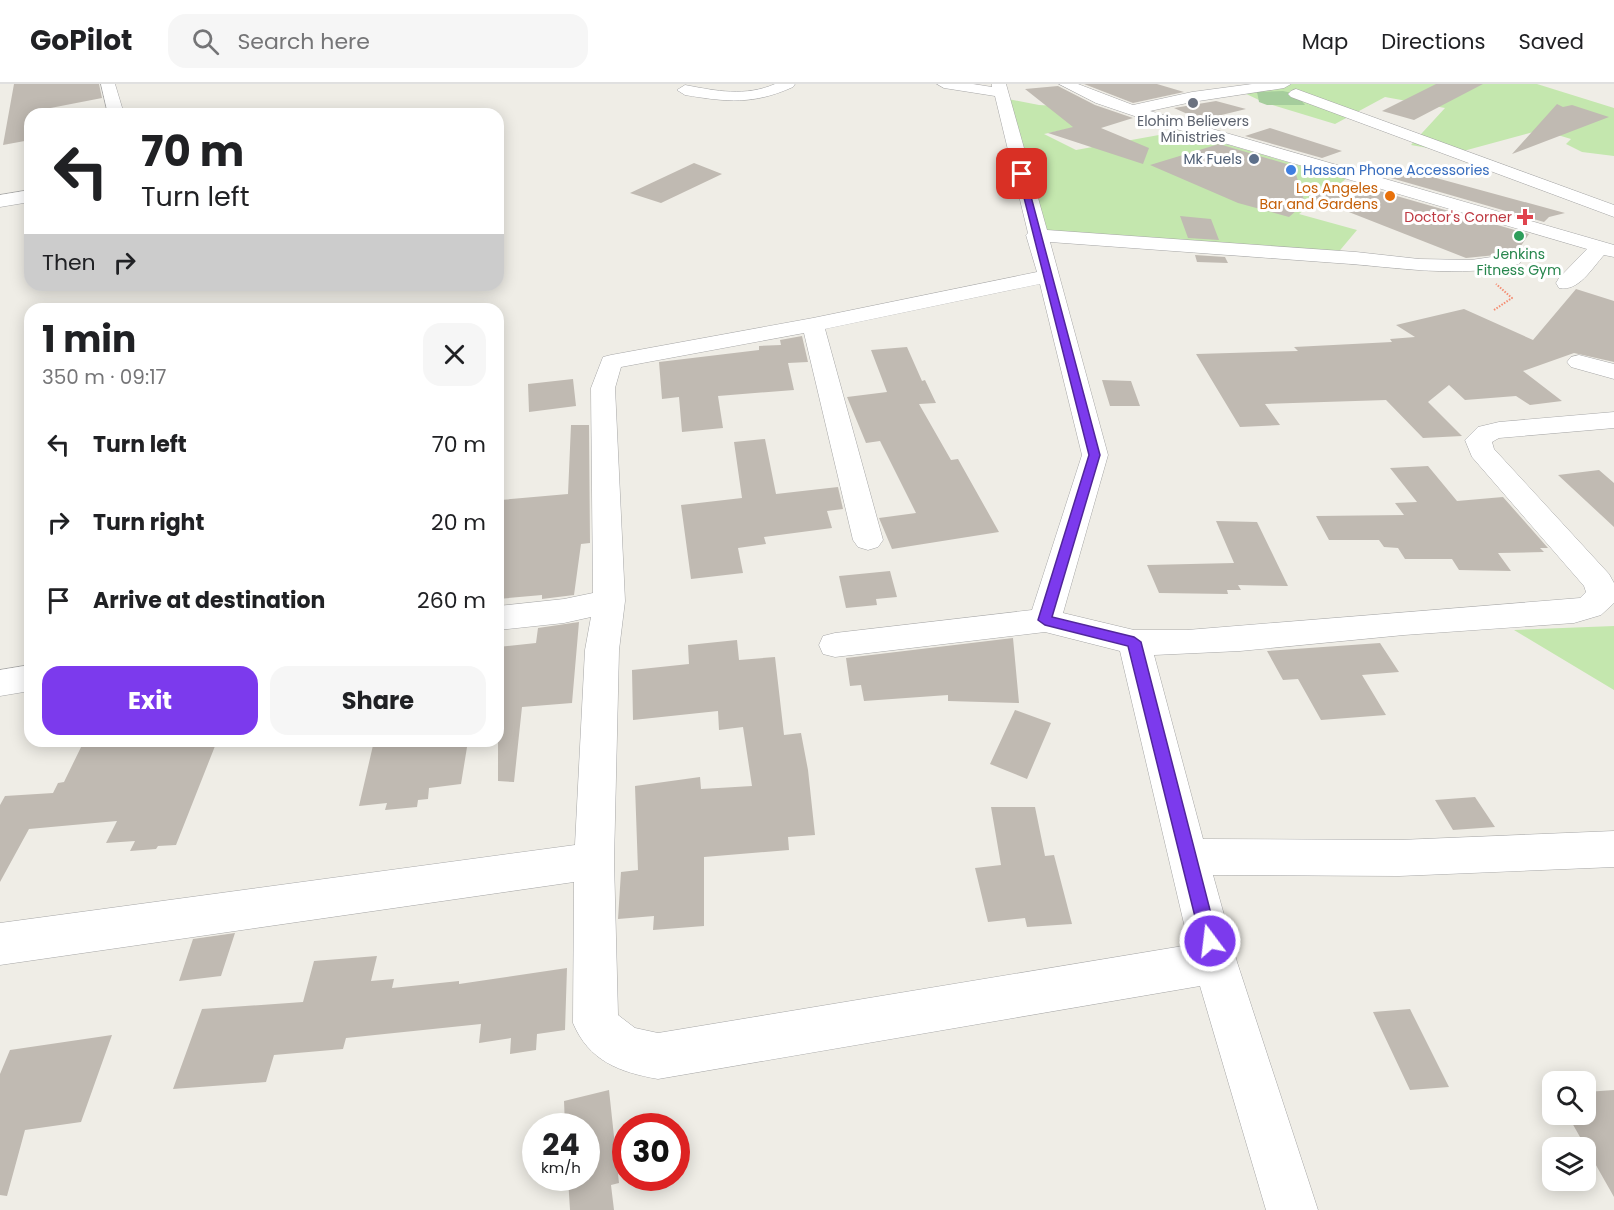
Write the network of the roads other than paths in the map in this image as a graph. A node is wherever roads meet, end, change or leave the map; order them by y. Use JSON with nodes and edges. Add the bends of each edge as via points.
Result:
{"nodes":[{"id":1,"x":108,"y":84,"type":"edge"},
{"id":2,"x":788,"y":84,"type":"edge"},
{"id":3,"x":944,"y":84,"type":"edge"},
{"id":4,"x":1066,"y":84,"type":"edge"},
{"id":5,"x":1001,"y":89,"type":"edge"},
{"id":6,"x":1290,"y":89,"type":"edge"},
{"id":7,"x":684,"y":90,"type":"dead end"},
{"id":8,"x":114,"y":108,"type":"edge"},
{"id":9,"x":1131,"y":110,"type":"junction"},
{"id":10,"x":24,"y":197,"type":"edge"},
{"id":11,"x":0,"y":201,"type":"edge"},
{"id":12,"x":1614,"y":211,"type":"edge"},
{"id":13,"x":1614,"y":228,"type":"edge"},
{"id":14,"x":1036,"y":235,"type":"junction"},
{"id":15,"x":1577,"y":240,"type":"junction"},
{"id":16,"x":1607,"y":249,"type":"edge"},
{"id":17,"x":1512,"y":260,"type":"dead end"},
{"id":18,"x":1047,"y":276,"type":"junction"},
{"id":19,"x":1567,"y":283,"type":"dead end"},
{"id":20,"x":813,"y":325,"type":"junction"},
{"id":21,"x":1579,"y":362,"type":"dead end"},
{"id":22,"x":1614,"y":372,"type":"edge"},
{"id":23,"x":1614,"y":420,"type":"edge"},
{"id":24,"x":868,"y":540,"type":"dead end"},
{"id":25,"x":609,"y":601,"type":"junction"},
{"id":26,"x":504,"y":617,"type":"edge"},
{"id":27,"x":1045,"y":620,"type":"junction"},
{"id":28,"x":1134,"y":642,"type":"junction"},
{"id":29,"x":834,"y":645,"type":"dead end"},
{"id":30,"x":24,"y":679,"type":"edge"},
{"id":31,"x":0,"y":683,"type":"edge"},
{"id":32,"x":1614,"y":849,"type":"edge"},
{"id":33,"x":1187,"y":858,"type":"junction"},
{"id":34,"x":594,"y":861,"type":"junction"},
{"id":35,"x":0,"y":944,"type":"edge"},
{"id":36,"x":1215,"y":962,"type":"junction"},
{"id":37,"x":1292,"y":1210,"type":"edge"}],
"edges":[{"from":1,"to":8,"type":"street"},
{"from":2,"to":7,"type":"street","via":[[762,96],[740,99]]},
{"from":3,"to":5,"type":"street"},
{"from":4,"to":9,"type":"street"},
{"from":5,"to":14,"type":"street"},
{"from":6,"to":9,"type":"street","via":[[1192,97]]},
{"from":6,"to":12,"type":"street"},
{"from":9,"to":15,"type":"street"},
{"from":10,"to":11,"type":"street"},
{"from":13,"to":15,"type":"street"},
{"from":14,"to":17,"type":"street","via":[[1419,265],[1471,266]]},
{"from":14,"to":18,"type":"street"},
{"from":15,"to":16,"type":"street"},
{"from":16,"to":19,"type":"street"},
{"from":18,"to":20,"type":"street"},
{"from":18,"to":27,"type":"street","via":[[1095,455]]},
{"from":20,"to":24,"type":"street"},
{"from":20,"to":25,"type":"street","via":[[611,362],[603,388]]},
{"from":21,"to":22,"type":"street"},
{"from":23,"to":28,"type":"street","via":[[1500,430],[1478,440],[1481,451],[1598,582],[1603,595],[1590,607],[1214,641]]},
{"from":25,"to":26,"type":"street"},
{"from":25,"to":34,"type":"street","via":[[602,650]]},
{"from":27,"to":28,"type":"street"},
{"from":27,"to":29,"type":"street"},
{"from":28,"to":33,"type":"street"},
{"from":30,"to":31,"type":"street"},
{"from":32,"to":33,"type":"street","via":[[1399,858]]},
{"from":33,"to":36,"type":"street"},
{"from":34,"to":35,"type":"street"},
{"from":34,"to":36,"type":"street","via":[[596,1023],[609,1039],[629,1051],[658,1056]]},
{"from":36,"to":37,"type":"street"}]}
